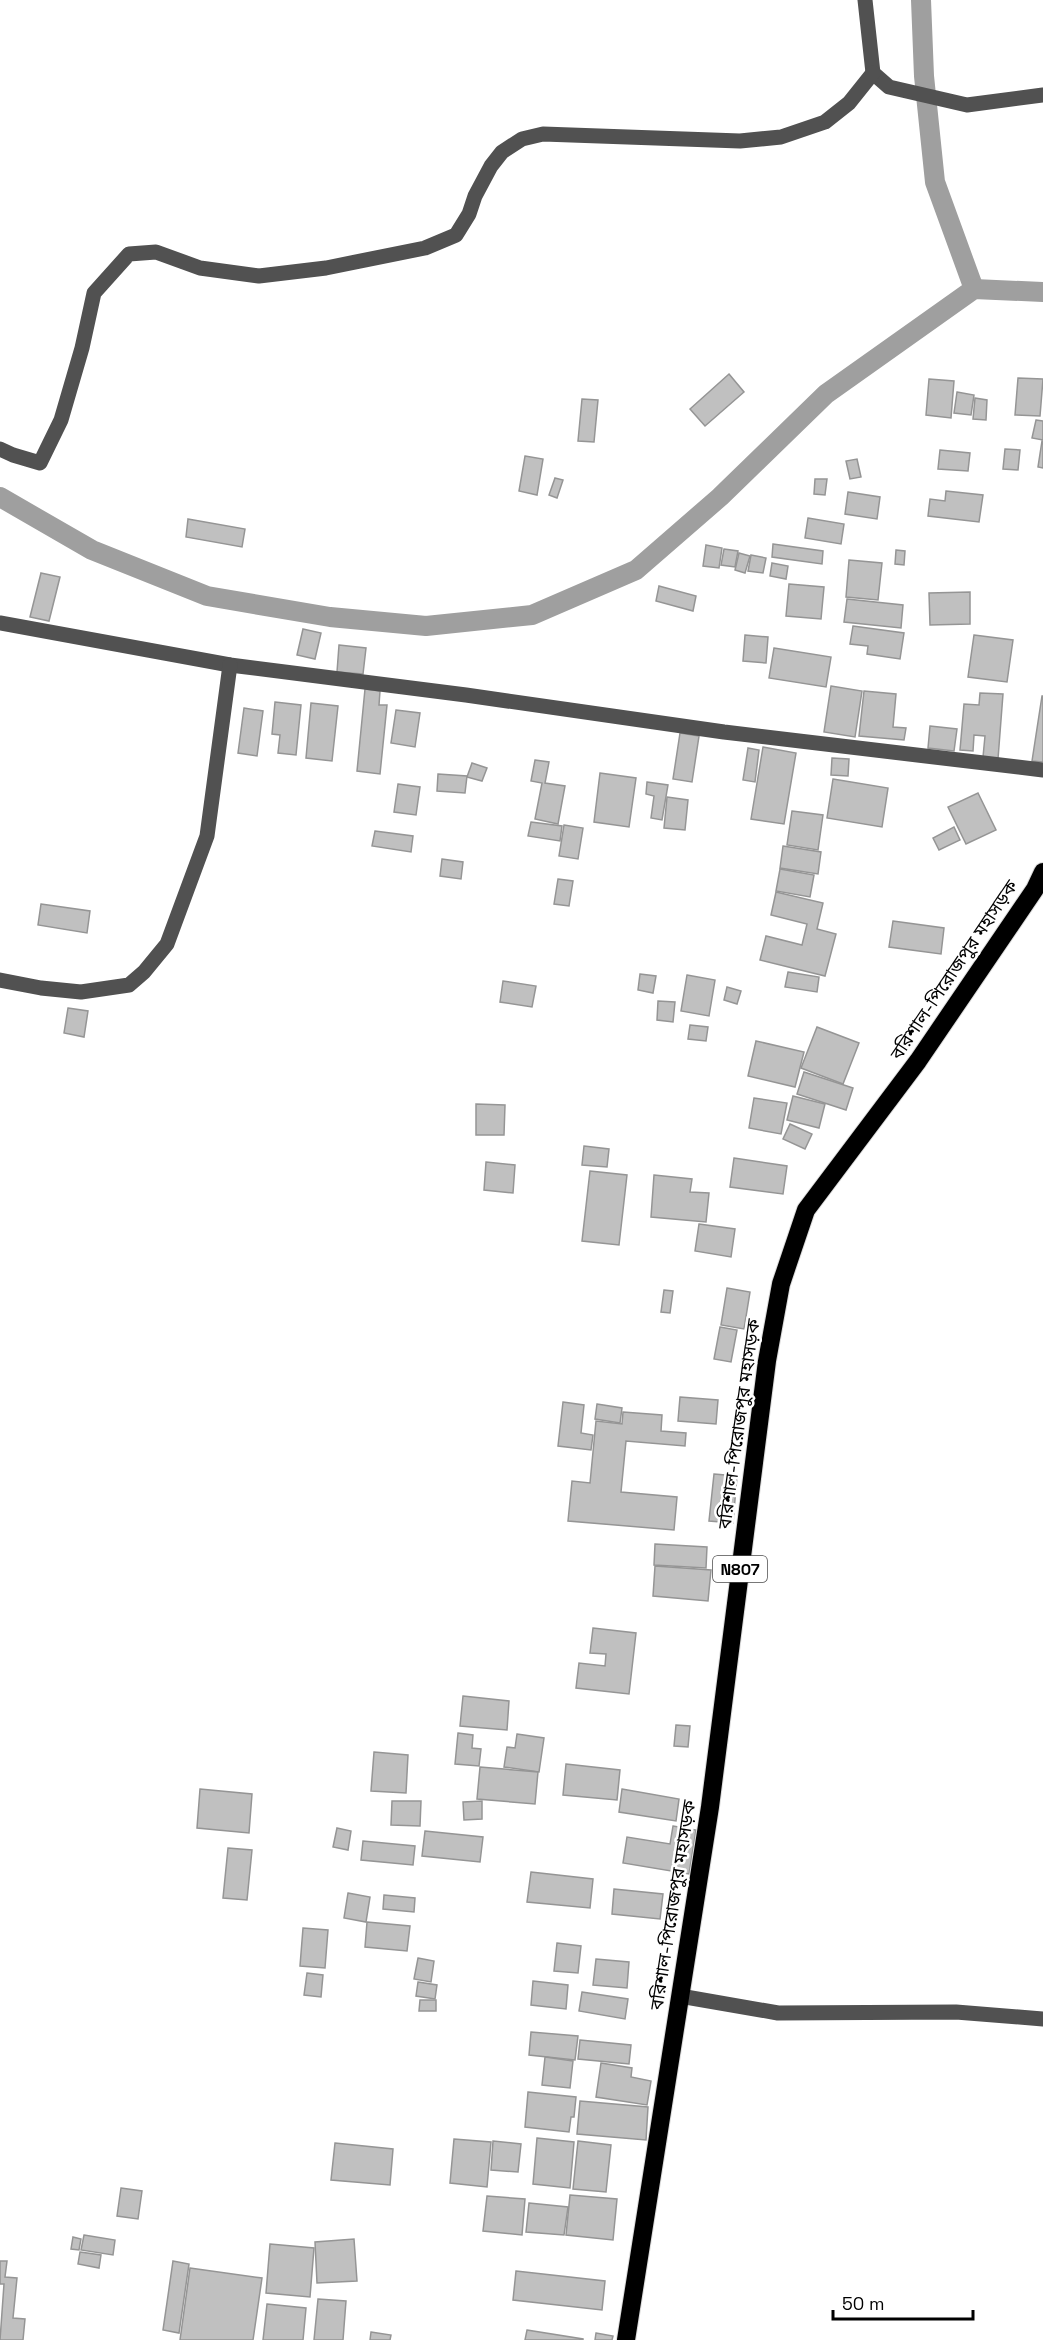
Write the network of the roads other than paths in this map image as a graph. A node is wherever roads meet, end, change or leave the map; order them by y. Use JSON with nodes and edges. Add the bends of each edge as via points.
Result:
{"nodes":[{"id":1,"x":865,"y":0,"type":"edge"},
{"id":2,"x":873,"y":74,"type":"junction"},
{"id":3,"x":1043,"y":95,"type":"edge"},
{"id":4,"x":0,"y":449,"type":"edge"},
{"id":5,"x":0,"y":623,"type":"edge"},
{"id":6,"x":230,"y":665,"type":"junction"},
{"id":7,"x":1043,"y":770,"type":"edge"},
{"id":8,"x":1043,"y":872,"type":"edge"},
{"id":9,"x":0,"y":980,"type":"edge"},
{"id":10,"x":680,"y":1996,"type":"junction"},
{"id":11,"x":1043,"y":2019,"type":"edge"},
{"id":12,"x":626,"y":2340,"type":"edge"}],
"edges":[{"from":1,"to":2,"type":"street"},
{"from":2,"to":3,"type":"street","via":[[890,87],[967,105]]},
{"from":2,"to":4,"type":"street","via":[[849,103],[825,122],[781,137],[740,141],[543,134],[522,139],[502,152],[491,166],[456,235],[425,248],[326,268],[259,276],[200,268],[156,252],[129,254],[94,293],[61,420],[40,462]]},
{"from":5,"to":6,"type":"street"},
{"from":6,"to":7,"type":"street","via":[[724,732]]},
{"from":6,"to":9,"type":"street","via":[[207,836],[166,944],[129,985],[81,992]]},
{"from":8,"to":10,"type":"highway","name":"বরিশাল-পিরোজপুর মহাসড়ক","number":"N807","via":[[918,1061],[806,1210],[782,1284],[767,1361],[710,1808]]},
{"from":10,"to":11,"type":"street","via":[[778,2013],[956,2012]]},
{"from":10,"to":12,"type":"highway","name":"বরিশাল-পিরোজপুর মহাসড়ক","number":"N807"}]}
